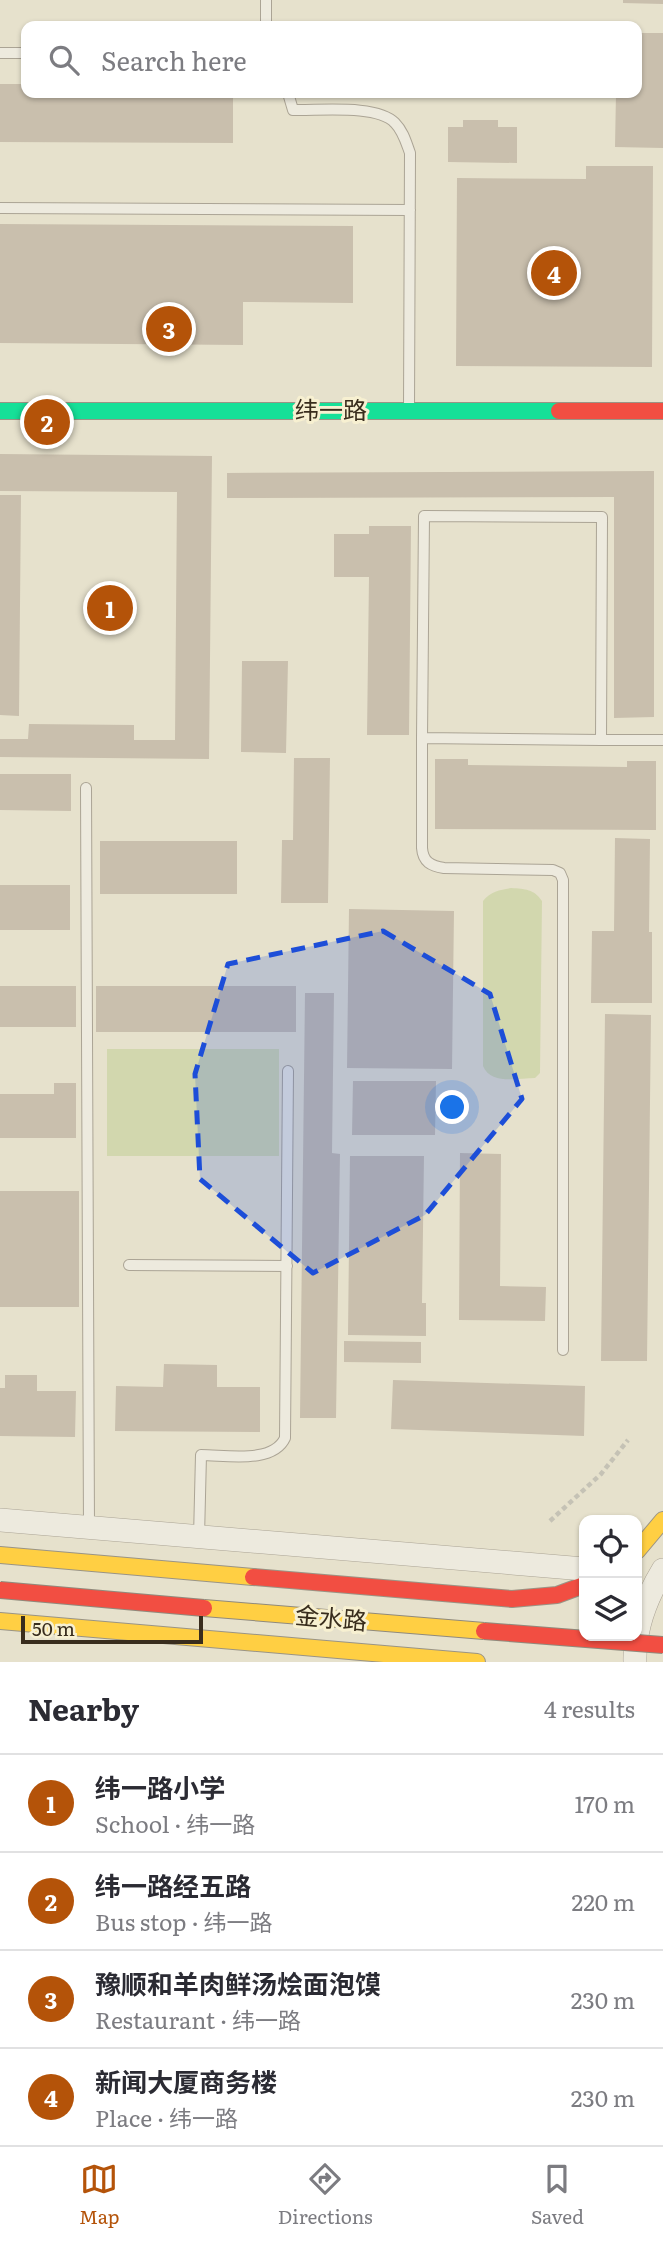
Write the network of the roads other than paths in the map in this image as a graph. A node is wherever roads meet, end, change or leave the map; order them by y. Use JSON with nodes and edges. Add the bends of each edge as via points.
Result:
{"nodes":[{"id":1,"x":266,"y":0,"type":"edge"},
{"id":2,"x":266,"y":21,"type":"edge"},
{"id":3,"x":0,"y":53,"type":"edge"},
{"id":4,"x":21,"y":53,"type":"edge"},
{"id":5,"x":289,"y":98,"type":"edge"},
{"id":6,"x":0,"y":208,"type":"edge"},
{"id":7,"x":410,"y":210,"type":"junction"},
{"id":8,"x":0,"y":411,"type":"edge"},
{"id":9,"x":409,"y":411,"type":"junction"},
{"id":10,"x":663,"y":411,"type":"edge"},
{"id":11,"x":422,"y":738,"type":"junction"},
{"id":12,"x":601,"y":740,"type":"junction"},
{"id":13,"x":663,"y":740,"type":"edge"},
{"id":14,"x":86,"y":788,"type":"dead end"},
{"id":15,"x":288,"y":1071,"type":"dead end"},
{"id":16,"x":129,"y":1265,"type":"dead end"},
{"id":17,"x":287,"y":1266,"type":"junction"},
{"id":18,"x":563,"y":1350,"type":"dead end"},
{"id":19,"x":0,"y":1520,"type":"edge"},
{"id":20,"x":663,"y":1520,"type":"edge"},
{"id":21,"x":89,"y":1528,"type":"junction"},
{"id":22,"x":199,"y":1537,"type":"junction"},
{"id":23,"x":642,"y":1544,"type":"edge"},
{"id":24,"x":0,"y":1555,"type":"edge"},
{"id":25,"x":579,"y":1569,"type":"edge"},
{"id":26,"x":642,"y":1573,"type":"edge"},
{"id":27,"x":662,"y":1573,"type":"edge"},
{"id":28,"x":579,"y":1588,"type":"edge"},
{"id":29,"x":0,"y":1590,"type":"edge"},
{"id":30,"x":0,"y":1621,"type":"edge"},
{"id":31,"x":0,"y":1637,"type":"edge"},
{"id":32,"x":604,"y":1641,"type":"edge"},
{"id":33,"x":663,"y":1645,"type":"edge"},
{"id":34,"x":295,"y":1662,"type":"edge"},
{"id":35,"x":477,"y":1662,"type":"edge"},
{"id":36,"x":602,"y":1662,"type":"edge"},
{"id":37,"x":635,"y":1662,"type":"edge"}],
"edges":[{"from":1,"to":2,"type":"lane"},
{"from":3,"to":4,"type":"lane"},
{"from":5,"to":7,"type":"lane","via":[[293,110],[372,112],[394,121],[410,153]]},
{"from":6,"to":7,"type":"lane"},
{"from":7,"to":9,"type":"lane"},
{"from":8,"to":9,"type":"main road","name":"纬一路"},
{"from":9,"to":10,"type":"main road","name":"纬一路"},
{"from":11,"to":12,"type":"lane"},
{"from":11,"to":12,"type":"lane","via":[[424,516],[602,517]]},
{"from":11,"to":18,"type":"lane","via":[[422,848],[431,866],[553,870],[563,880]]},
{"from":12,"to":13,"type":"lane"},
{"from":14,"to":21,"type":"lane"},
{"from":15,"to":17,"type":"lane"},
{"from":16,"to":17,"type":"lane"},
{"from":17,"to":22,"type":"lane","via":[[285,1438],[281,1447],[265,1455],[201,1455]]},
{"from":19,"to":21,"type":"street"},
{"from":20,"to":23,"type":"main road"},
{"from":21,"to":22,"type":"street"},
{"from":22,"to":25,"type":"street"},
{"from":24,"to":28,"type":"main road","via":[[513,1599],[557,1595]]},
{"from":26,"to":27,"type":"street"},
{"from":27,"to":37,"type":"street","via":[[644,1606]]},
{"from":29,"to":33,"type":"main road","name":"金水路","bridge":true},
{"from":30,"to":35,"type":"main road","name":"金水路"},
{"from":31,"to":34,"type":"main road"},
{"from":32,"to":36,"type":"main road"}]}
